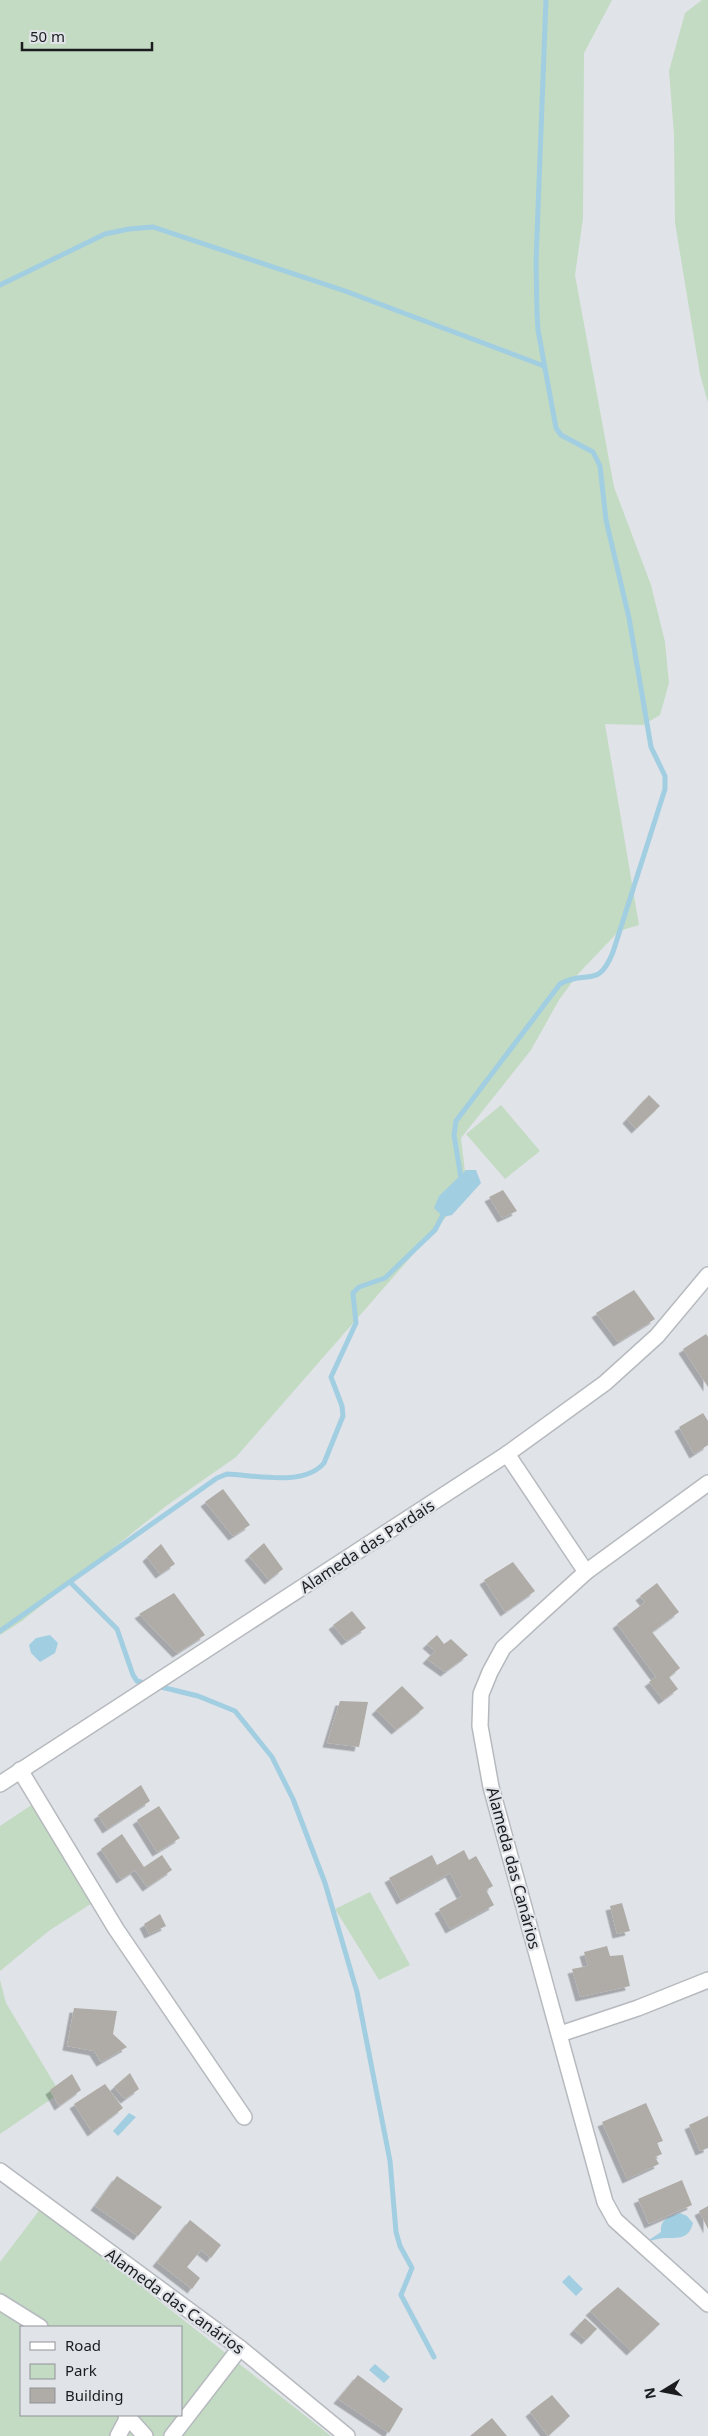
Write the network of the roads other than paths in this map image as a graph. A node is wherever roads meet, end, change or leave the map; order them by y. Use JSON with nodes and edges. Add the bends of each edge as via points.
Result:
{"nodes":[{"id":1,"x":708,"y":1275,"type":"edge"},
{"id":2,"x":507,"y":1454,"type":"junction"},
{"id":3,"x":708,"y":1483,"type":"edge"},
{"id":4,"x":586,"y":1572,"type":"junction"},
{"id":5,"x":20,"y":1770,"type":"junction"},
{"id":6,"x":0,"y":1784,"type":"edge"},
{"id":7,"x":708,"y":1980,"type":"edge"},
{"id":8,"x":560,"y":2034,"type":"junction"},
{"id":9,"x":244,"y":2117,"type":"dead end"},
{"id":10,"x":0,"y":2171,"type":"edge"},
{"id":11,"x":0,"y":2302,"type":"edge"},
{"id":12,"x":708,"y":2304,"type":"edge"},
{"id":13,"x":38,"y":2326,"type":"edge"},
{"id":14,"x":240,"y":2348,"type":"junction"},
{"id":15,"x":127,"y":2416,"type":"edge"},
{"id":16,"x":118,"y":2436,"type":"edge"},
{"id":17,"x":145,"y":2436,"type":"edge"},
{"id":18,"x":172,"y":2436,"type":"edge"},
{"id":19,"x":347,"y":2436,"type":"edge"}],
"edges":[{"from":1,"to":2,"type":"street","name":"Alameda das Pardais","via":[[657,1336],[605,1383]]},
{"from":2,"to":4,"type":"street"},
{"from":2,"to":5,"type":"street","name":"Alameda das Pardais"},
{"from":3,"to":4,"type":"street","name":"Alameda das Canários"},
{"from":4,"to":8,"type":"street","name":"Alameda das Canários","via":[[503,1648],[481,1694],[480,1726],[491,1787]]},
{"from":5,"to":6,"type":"street","name":"Alameda das Pardais"},
{"from":5,"to":9,"type":"street","via":[[116,1929]]},
{"from":7,"to":8,"type":"street"},
{"from":8,"to":12,"type":"street","name":"Alameda das Canários","via":[[605,2202],[614,2220]]},
{"from":10,"to":14,"type":"street","name":"Alameda das Canários"},
{"from":11,"to":13,"type":"street"},
{"from":14,"to":18,"type":"street"},
{"from":14,"to":19,"type":"street","name":"Alameda das Canários"},
{"from":15,"to":16,"type":"street"},
{"from":15,"to":17,"type":"street"}]}
